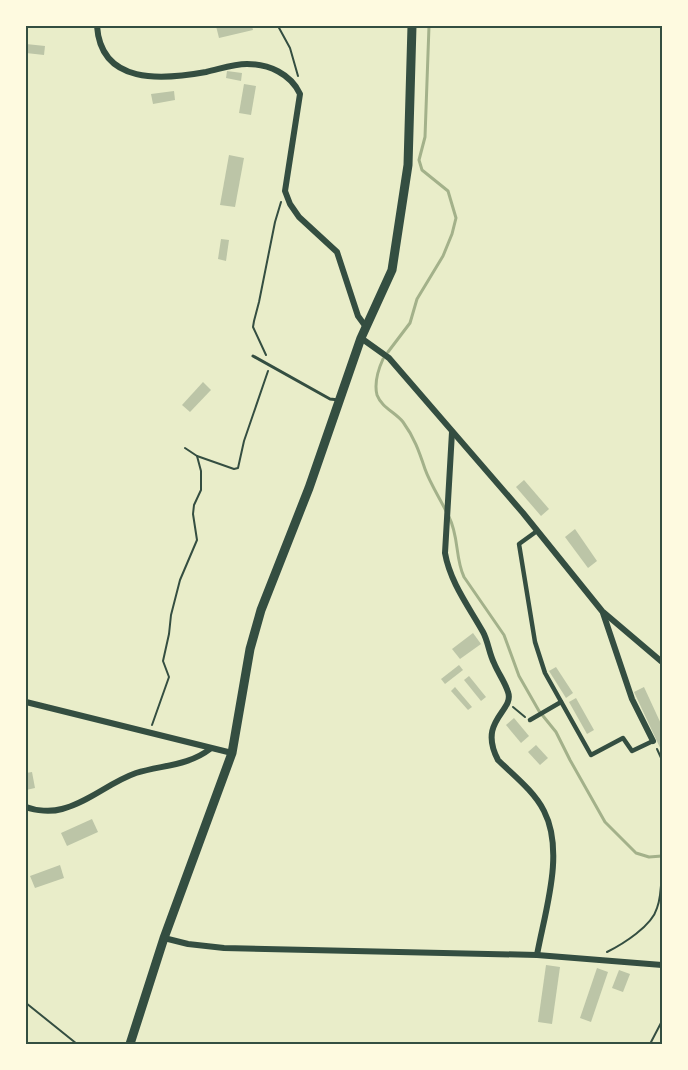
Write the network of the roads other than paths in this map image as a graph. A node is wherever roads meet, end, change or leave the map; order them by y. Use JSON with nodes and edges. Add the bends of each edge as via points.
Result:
{"nodes":[{"id":1,"x":97,"y":26,"type":"edge"},
{"id":2,"x":412,"y":26,"type":"edge"},
{"id":3,"x":366,"y":327,"type":"junction"},
{"id":4,"x":361,"y":338,"type":"junction"},
{"id":5,"x":253,"y":356,"type":"dead end"},
{"id":6,"x":339,"y":400,"type":"junction"},
{"id":7,"x":452,"y":432,"type":"junction"},
{"id":8,"x":537,"y":531,"type":"junction"},
{"id":9,"x":602,"y":611,"type":"junction"},
{"id":10,"x":663,"y":662,"type":"edge"},
{"id":11,"x":26,"y":702,"type":"edge"},
{"id":12,"x":561,"y":702,"type":"junction"},
{"id":13,"x":530,"y":720,"type":"road end"},
{"id":14,"x":653,"y":741,"type":"joint"},
{"id":15,"x":210,"y":749,"type":"junction"},
{"id":16,"x":232,"y":753,"type":"junction"},
{"id":17,"x":26,"y":807,"type":"edge"},
{"id":18,"x":164,"y":938,"type":"junction"},
{"id":19,"x":537,"y":955,"type":"junction"},
{"id":20,"x":663,"y":965,"type":"edge"},
{"id":21,"x":130,"y":1044,"type":"edge"}],
"edges":[{"from":1,"to":3,"type":"street","via":[[106,56],[130,73],[161,78],[247,64],[264,66],[296,84],[300,94],[285,191],[299,217],[337,252],[358,316]]},
{"from":2,"to":3,"type":"main road","via":[[408,165],[402,212],[392,270]]},
{"from":3,"to":4,"type":"main road"},
{"from":4,"to":6,"type":"main road"},
{"from":4,"to":7,"type":"street","via":[[389,358]]},
{"from":5,"to":6,"type":"lane","via":[[330,399]]},
{"from":6,"to":16,"type":"main road","via":[[258,620]]},
{"from":7,"to":8,"type":"street"},
{"from":7,"to":19,"type":"street","via":[[444,553],[447,566],[485,636],[509,694],[508,705],[492,726],[494,753],[544,811],[554,847]]},
{"from":8,"to":9,"type":"street"},
{"from":8,"to":12,"type":"street","via":[[519,544],[535,642],[544,673]]},
{"from":9,"to":10,"type":"street"},
{"from":9,"to":14,"type":"street","via":[[632,699]]},
{"from":11,"to":15,"type":"street"},
{"from":12,"to":13,"type":"street"},
{"from":12,"to":14,"type":"street","via":[[591,755],[623,738],[632,751]]},
{"from":15,"to":16,"type":"street"},
{"from":15,"to":17,"type":"street","via":[[183,763],[134,774],[77,805],[58,810]]},
{"from":16,"to":18,"type":"main road"},
{"from":18,"to":19,"type":"street","via":[[224,948]]},
{"from":18,"to":21,"type":"main road"},
{"from":19,"to":20,"type":"street"}]}
